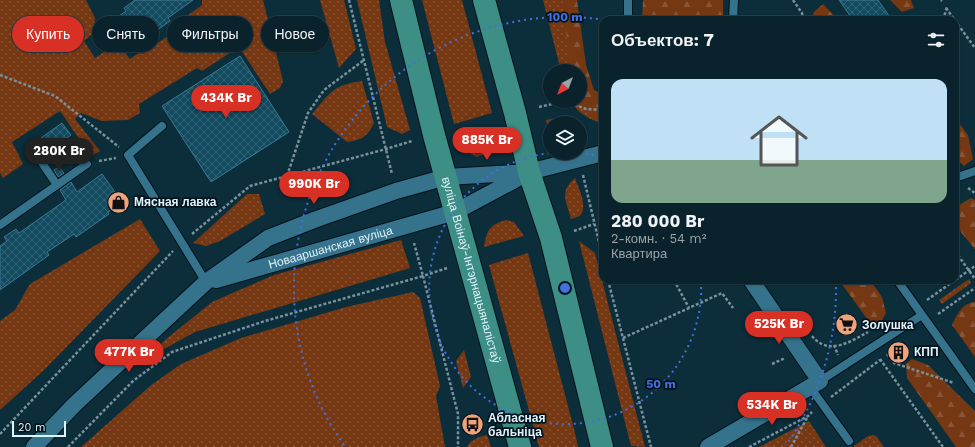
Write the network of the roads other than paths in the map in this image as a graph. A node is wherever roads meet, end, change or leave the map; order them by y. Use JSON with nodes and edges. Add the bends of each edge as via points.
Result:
{"nodes":[{"id":1,"x":401,"y":0,"type":"edge"},
{"id":2,"x":484,"y":0,"type":"edge"},
{"id":3,"x":628,"y":0,"type":"edge"},
{"id":4,"x":734,"y":0,"type":"edge"},
{"id":5,"x":628,"y":16,"type":"edge"},
{"id":6,"x":734,"y":16,"type":"edge"},
{"id":7,"x":162,"y":126,"type":"dead end"},
{"id":8,"x":32,"y":148,"type":"dead end"},
{"id":9,"x":599,"y":154,"type":"edge"},
{"id":10,"x":87,"y":164,"type":"road end"},
{"id":11,"x":975,"y":171,"type":"edge"},
{"id":12,"x":529,"y":172,"type":"junction"},
{"id":13,"x":446,"y":177,"type":"junction"},
{"id":14,"x":959,"y":177,"type":"edge"},
{"id":15,"x":57,"y":185,"type":"junction"},
{"id":16,"x":456,"y":212,"type":"junction"},
{"id":17,"x":0,"y":225,"type":"edge"},
{"id":18,"x":206,"y":282,"type":"junction"},
{"id":19,"x":753,"y":284,"type":"edge"},
{"id":20,"x":900,"y":284,"type":"edge"},
{"id":21,"x":922,"y":315,"type":"junction"},
{"id":22,"x":815,"y":384,"type":"junction"},
{"id":23,"x":975,"y":389,"type":"edge"},
{"id":24,"x":849,"y":441,"type":"dead end"},
{"id":25,"x":34,"y":447,"type":"edge"},
{"id":26,"x":520,"y":447,"type":"edge"},
{"id":27,"x":602,"y":447,"type":"edge"},
{"id":28,"x":708,"y":447,"type":"edge"}],
"edges":[{"from":1,"to":13,"type":"main road","name":"вуліца Воінаў-Інтэрнацыяналістаў"},
{"from":2,"to":12,"type":"main road"},
{"from":3,"to":5,"type":"lane"},
{"from":4,"to":6,"type":"lane"},
{"from":7,"to":18,"type":"lane","via":[[128,155]]},
{"from":8,"to":15,"type":"lane"},
{"from":9,"to":12,"type":"street"},
{"from":10,"to":15,"type":"lane"},
{"from":11,"to":14,"type":"lane"},
{"from":12,"to":13,"type":"street","name":"Новааршанская вуліца"},
{"from":12,"to":16,"type":"street","name":"Новааршанская вуліца"},
{"from":12,"to":27,"type":"main road","via":[[550,238]]},
{"from":13,"to":16,"type":"main road","name":"вуліца Воінаў-Інтэрнацыяналістаў"},
{"from":13,"to":18,"type":"street","name":"Новааршанская вуліца","via":[[396,191],[268,238]]},
{"from":15,"to":17,"type":"lane"},
{"from":16,"to":18,"type":"street","name":"Новааршанская вуліца"},
{"from":16,"to":26,"type":"main road","name":"вуліца Воінаў-Інтэрнацыяналістаў"},
{"from":18,"to":25,"type":"street","name":"Новааршанская вуліца","via":[[74,405]]},
{"from":19,"to":22,"type":"street"},
{"from":20,"to":21,"type":"lane"},
{"from":21,"to":22,"type":"lane"},
{"from":21,"to":23,"type":"lane"},
{"from":22,"to":24,"type":"lane","via":[[822,404]]},
{"from":22,"to":28,"type":"street"}]}
